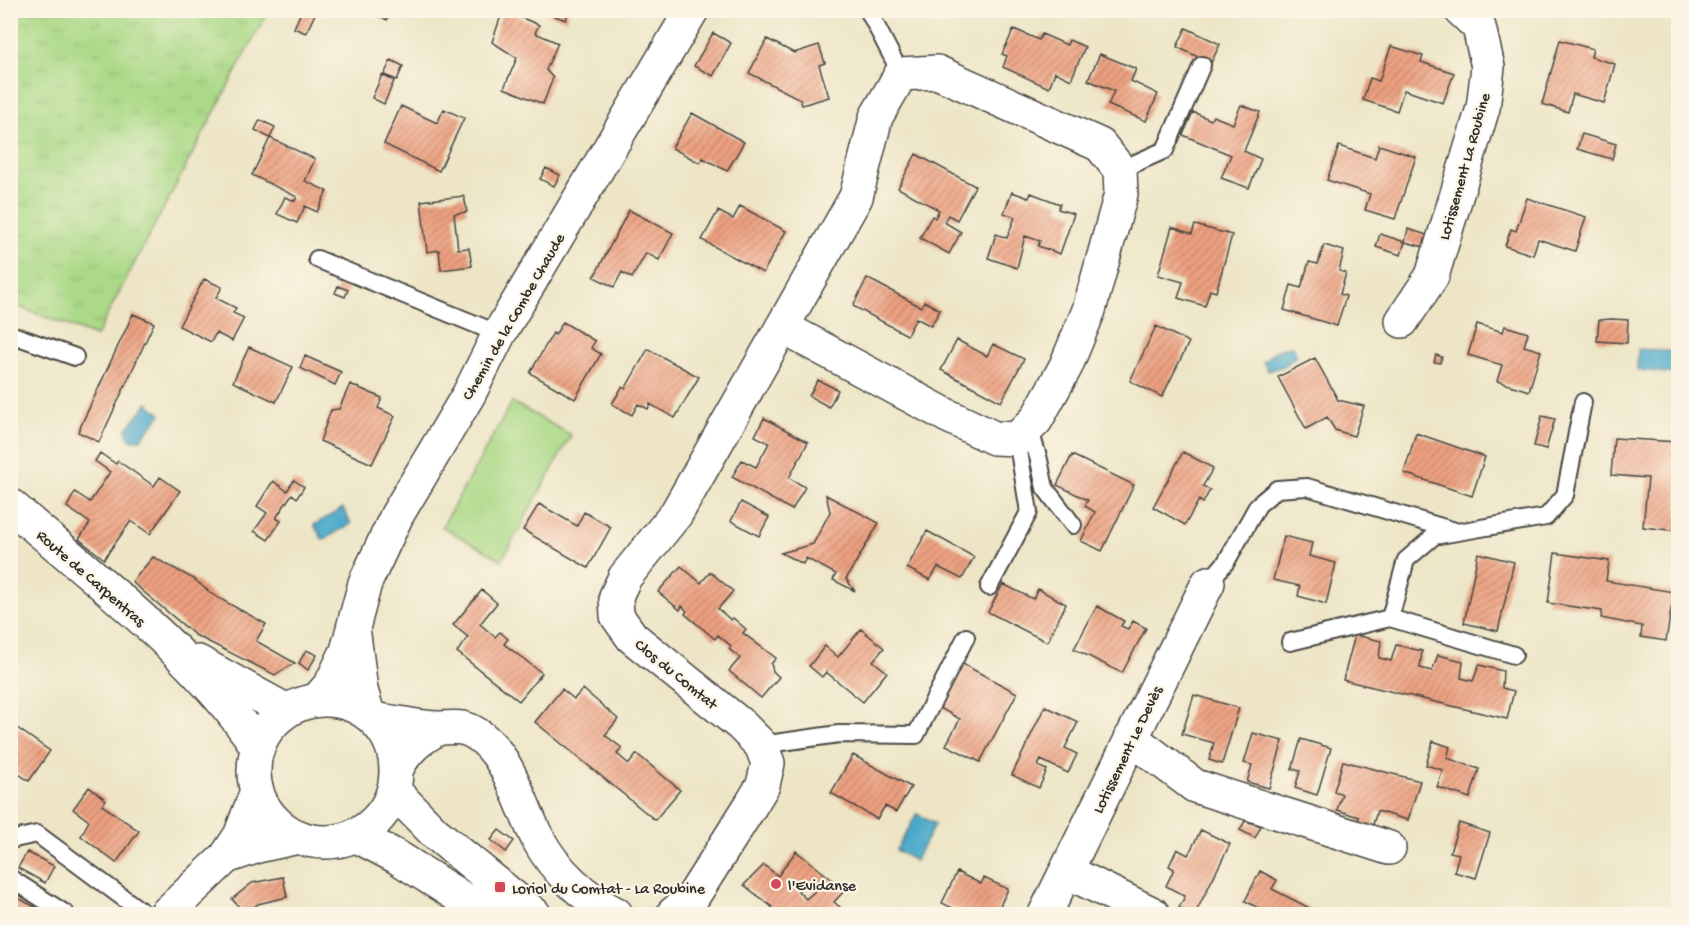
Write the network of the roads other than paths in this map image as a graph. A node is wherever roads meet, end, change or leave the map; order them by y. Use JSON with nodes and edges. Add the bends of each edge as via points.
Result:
{"nodes":[{"id":1,"x":692,"y":10,"type":"edge"},
{"id":2,"x":868,"y":10,"type":"edge"},
{"id":3,"x":1461,"y":10,"type":"edge"},
{"id":4,"x":1202,"y":65,"type":"dead end"},
{"id":5,"x":901,"y":74,"type":"junction"},
{"id":6,"x":1120,"y":170,"type":"junction"},
{"id":7,"x":317,"y":259,"type":"dead end"},
{"id":8,"x":1402,"y":321,"type":"dead end"},
{"id":9,"x":782,"y":327,"type":"junction"},
{"id":10,"x":10,"y":334,"type":"edge"},
{"id":11,"x":499,"y":334,"type":"junction"},
{"id":12,"x":75,"y":357,"type":"dead end"},
{"id":13,"x":1582,"y":402,"type":"dead end"},
{"id":14,"x":1023,"y":433,"type":"junction"},
{"id":15,"x":10,"y":506,"type":"edge"},
{"id":16,"x":1072,"y":525,"type":"dead end"},
{"id":17,"x":1459,"y":532,"type":"junction"},
{"id":18,"x":1208,"y":583,"type":"joint"},
{"id":19,"x":989,"y":587,"type":"dead end"},
{"id":20,"x":1390,"y":618,"type":"junction"},
{"id":21,"x":354,"y":630,"type":"junction"},
{"id":22,"x":966,"y":637,"type":"dead end"},
{"id":23,"x":1290,"y":642,"type":"dead end"},
{"id":24,"x":173,"y":648,"type":"junction"},
{"id":25,"x":1514,"y":655,"type":"dead end"},
{"id":26,"x":302,"y":705,"type":"junction"},
{"id":27,"x":371,"y":716,"type":"junction"},
{"id":28,"x":438,"y":728,"type":"junction"},
{"id":29,"x":1131,"y":738,"type":"junction"},
{"id":30,"x":762,"y":745,"type":"junction"},
{"id":31,"x":258,"y":748,"type":"junction"},
{"id":32,"x":395,"y":780,"type":"junction"},
{"id":33,"x":257,"y":791,"type":"junction"},
{"id":34,"x":356,"y":835,"type":"junction"},
{"id":35,"x":299,"y":837,"type":"junction"},
{"id":36,"x":10,"y":840,"type":"edge"},
{"id":37,"x":1389,"y":848,"type":"dead end"},
{"id":38,"x":226,"y":857,"type":"junction"},
{"id":39,"x":1066,"y":871,"type":"junction"},
{"id":40,"x":10,"y":878,"type":"edge"},
{"id":41,"x":66,"y":915,"type":"edge"},
{"id":42,"x":145,"y":915,"type":"edge"},
{"id":43,"x":166,"y":915,"type":"edge"},
{"id":44,"x":487,"y":915,"type":"edge"},
{"id":45,"x":534,"y":915,"type":"edge"},
{"id":46,"x":616,"y":915,"type":"edge"},
{"id":47,"x":673,"y":915,"type":"edge"},
{"id":48,"x":1045,"y":915,"type":"edge"},
{"id":49,"x":1153,"y":915,"type":"edge"}],
"edges":[{"from":1,"to":11,"type":"street","name":"Chemin de la Combe Chaude"},
{"from":2,"to":5,"type":"lane"},
{"from":3,"to":8,"type":"street","name":"Lotissement La Roubine","via":[[1479,27],[1488,67],[1482,108],[1432,276]]},
{"from":4,"to":6,"type":"lane","via":[[1165,150]]},
{"from":5,"to":6,"type":"street","via":[[937,72],[1100,145]]},
{"from":5,"to":9,"type":"street","name":"Clos du Comtat","via":[[876,117],[856,197]]},
{"from":6,"to":14,"type":"street","via":[[1121,194],[1089,310],[1066,366],[1036,420]]},
{"from":7,"to":11,"type":"lane"},
{"from":9,"to":14,"type":"street","via":[[993,438]]},
{"from":9,"to":30,"type":"street","name":"Clos du Comtat","via":[[676,514],[625,578],[616,596],[617,616],[632,636]]},
{"from":10,"to":12,"type":"lane"},
{"from":11,"to":21,"type":"street","name":"Chemin de la Combe Chaude","via":[[469,394],[397,515],[365,583]]},
{"from":13,"to":17,"type":"lane","via":[[1565,495],[1546,517]]},
{"from":14,"to":16,"type":"lane","via":[[1039,460],[1045,488]]},
{"from":14,"to":19,"type":"lane","via":[[1029,512]]},
{"from":15,"to":24,"type":"street","name":"Route de Carpentras"},
{"from":17,"to":18,"type":"lane","via":[[1307,487],[1277,489],[1258,505],[1227,562]]},
{"from":17,"to":20,"type":"lane","via":[[1434,536],[1406,560]]},
{"from":18,"to":29,"type":"street","name":"Lotissement Le Devès"},
{"from":20,"to":23,"type":"lane"},
{"from":20,"to":25,"type":"lane"},
{"from":21,"to":26,"type":"street","name":"Chemin de la Combe Chaude","via":[[338,672]]},
{"from":21,"to":27,"type":"street","name":"Chemin de la Combe Chaude","via":[[361,690]]},
{"from":22,"to":30,"type":"lane","via":[[916,735],[839,734]]},
{"from":24,"to":26,"type":"street"},
{"from":24,"to":31,"type":"street"},
{"from":26,"to":27,"type":"street","via":[[344,702]]},
{"from":26,"to":31,"type":"street","via":[[265,733]]},
{"from":27,"to":28,"type":"street"},
{"from":27,"to":32,"type":"street","via":[[390,742]]},
{"from":28,"to":32,"type":"street","via":[[405,753]]},
{"from":28,"to":46,"type":"street","via":[[454,726],[473,732],[492,747],[539,841],[558,868],[582,892]]},
{"from":29,"to":37,"type":"street","via":[[1195,786]]},
{"from":29,"to":39,"type":"street","name":"Lotissement Le Devès"},
{"from":30,"to":47,"type":"street","via":[[768,763],[763,785],[692,898]]},
{"from":31,"to":33,"type":"street","via":[[254,777]]},
{"from":32,"to":34,"type":"street","via":[[386,809]]},
{"from":32,"to":45,"type":"street","via":[[435,833]]},
{"from":33,"to":35,"type":"street","via":[[273,819]]},
{"from":33,"to":38,"type":"street","via":[[240,836]]},
{"from":34,"to":35,"type":"street","via":[[327,841]]},
{"from":34,"to":44,"type":"street"},
{"from":35,"to":38,"type":"street"},
{"from":36,"to":42,"type":"lane","via":[[37,834]]},
{"from":38,"to":43,"type":"street"},
{"from":39,"to":48,"type":"street","name":"Lotissement Le Devès"},
{"from":39,"to":49,"type":"street"},
{"from":40,"to":41,"type":"lane"}]}
